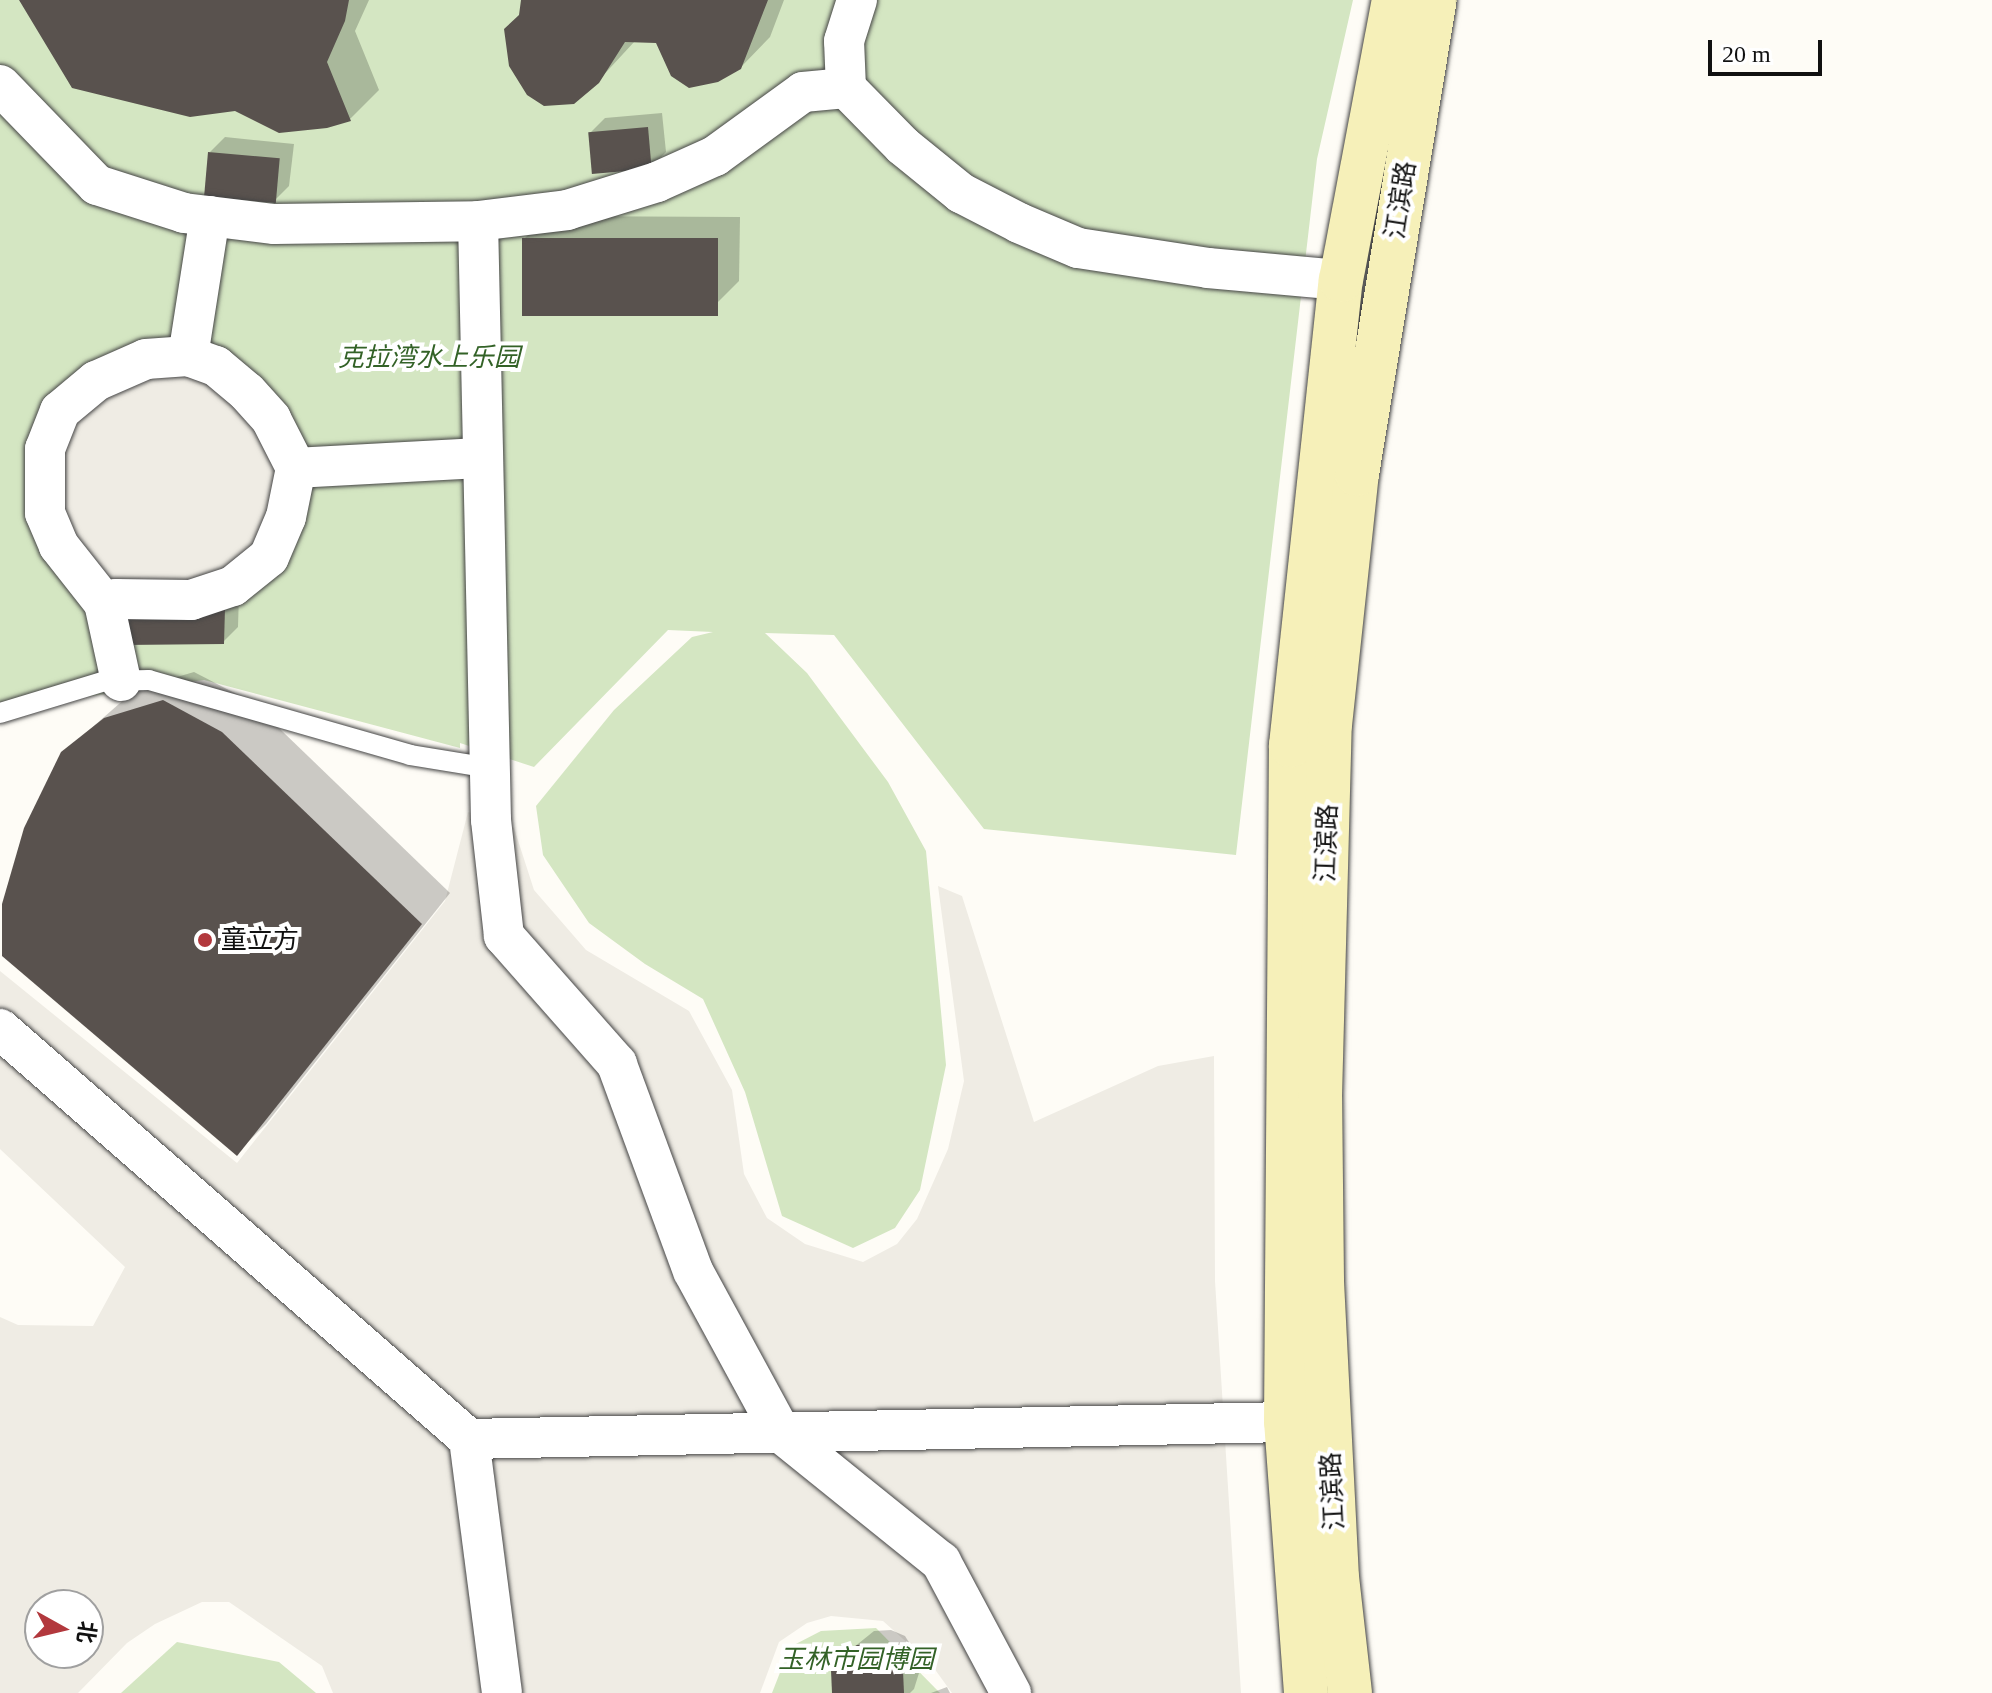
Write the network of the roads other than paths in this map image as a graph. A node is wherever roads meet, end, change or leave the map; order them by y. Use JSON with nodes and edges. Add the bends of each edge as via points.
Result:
{"nodes":[{"id":1,"x":857,"y":0,"type":"edge"},
{"id":2,"x":1394,"y":0,"type":"edge"},
{"id":3,"x":1435,"y":0,"type":"edge"},
{"id":4,"x":0,"y":85,"type":"edge"},
{"id":5,"x":846,"y":88,"type":"junction"},
{"id":6,"x":210,"y":216,"type":"junction"},
{"id":7,"x":478,"y":221,"type":"junction"},
{"id":8,"x":1341,"y":280,"type":"junction"},
{"id":9,"x":188,"y":356,"type":"junction"},
{"id":10,"x":483,"y":458,"type":"junction"},
{"id":11,"x":296,"y":468,"type":"junction"},
{"id":12,"x":104,"y":603,"type":"junction"},
{"id":13,"x":121,"y":681,"type":"junction"},
{"id":14,"x":0,"y":713,"type":"edge"},
{"id":15,"x":490,"y":768,"type":"junction"},
{"id":16,"x":0,"y":1029,"type":"edge"},
{"id":17,"x":1286,"y":1422,"type":"junction"},
{"id":18,"x":781,"y":1433,"type":"junction"},
{"id":19,"x":469,"y":1439,"type":"junction"},
{"id":20,"x":502,"y":1693,"type":"edge"},
{"id":21,"x":1011,"y":1693,"type":"edge"},
{"id":22,"x":1306,"y":1693,"type":"edge"},
{"id":23,"x":1350,"y":1693,"type":"edge"}],
"edges":[{"from":1,"to":5,"type":"street","via":[[844,41]]},
{"from":2,"to":8,"type":"main road","name":"江滨路"},
{"from":3,"to":23,"type":"main road","name":"江滨路","via":[[1357,474],[1330,725],[1320,1097],[1322,1280],[1337,1578]]},
{"from":4,"to":6,"type":"street","via":[[97,185]]},
{"from":5,"to":7,"type":"street","via":[[803,92],[715,156],[657,182],[567,210]]},
{"from":5,"to":8,"type":"street","via":[[903,146],[961,193],[1078,248],[1208,268]]},
{"from":6,"to":7,"type":"street","via":[[274,224]]},
{"from":6,"to":9,"type":"street"},
{"from":7,"to":10,"type":"street"},
{"from":8,"to":17,"type":"main road","name":"江滨路","via":[[1291,745]]},
{"from":9,"to":11,"type":"street","via":[[216,366],[247,392],[271,419]]},
{"from":9,"to":12,"type":"street","via":[[146,359],[96,381],[60,411],[45,449],[45,513],[59,546]]},
{"from":10,"to":11,"type":"street"},
{"from":10,"to":15,"type":"street"},
{"from":11,"to":12,"type":"street","via":[[286,517],[269,557],[233,586],[191,600]]},
{"from":12,"to":13,"type":"street"},
{"from":13,"to":14,"type":"lane","via":[[105,681]]},
{"from":13,"to":15,"type":"lane","via":[[149,680],[410,755]]},
{"from":15,"to":18,"type":"street","via":[[504,936],[617,1064],[693,1271]]},
{"from":16,"to":19,"type":"street"},
{"from":17,"to":18,"type":"street"},
{"from":17,"to":22,"type":"main road","name":"江滨路"},
{"from":18,"to":19,"type":"street"},
{"from":18,"to":21,"type":"street","via":[[941,1562]]},
{"from":19,"to":20,"type":"street"}]}
